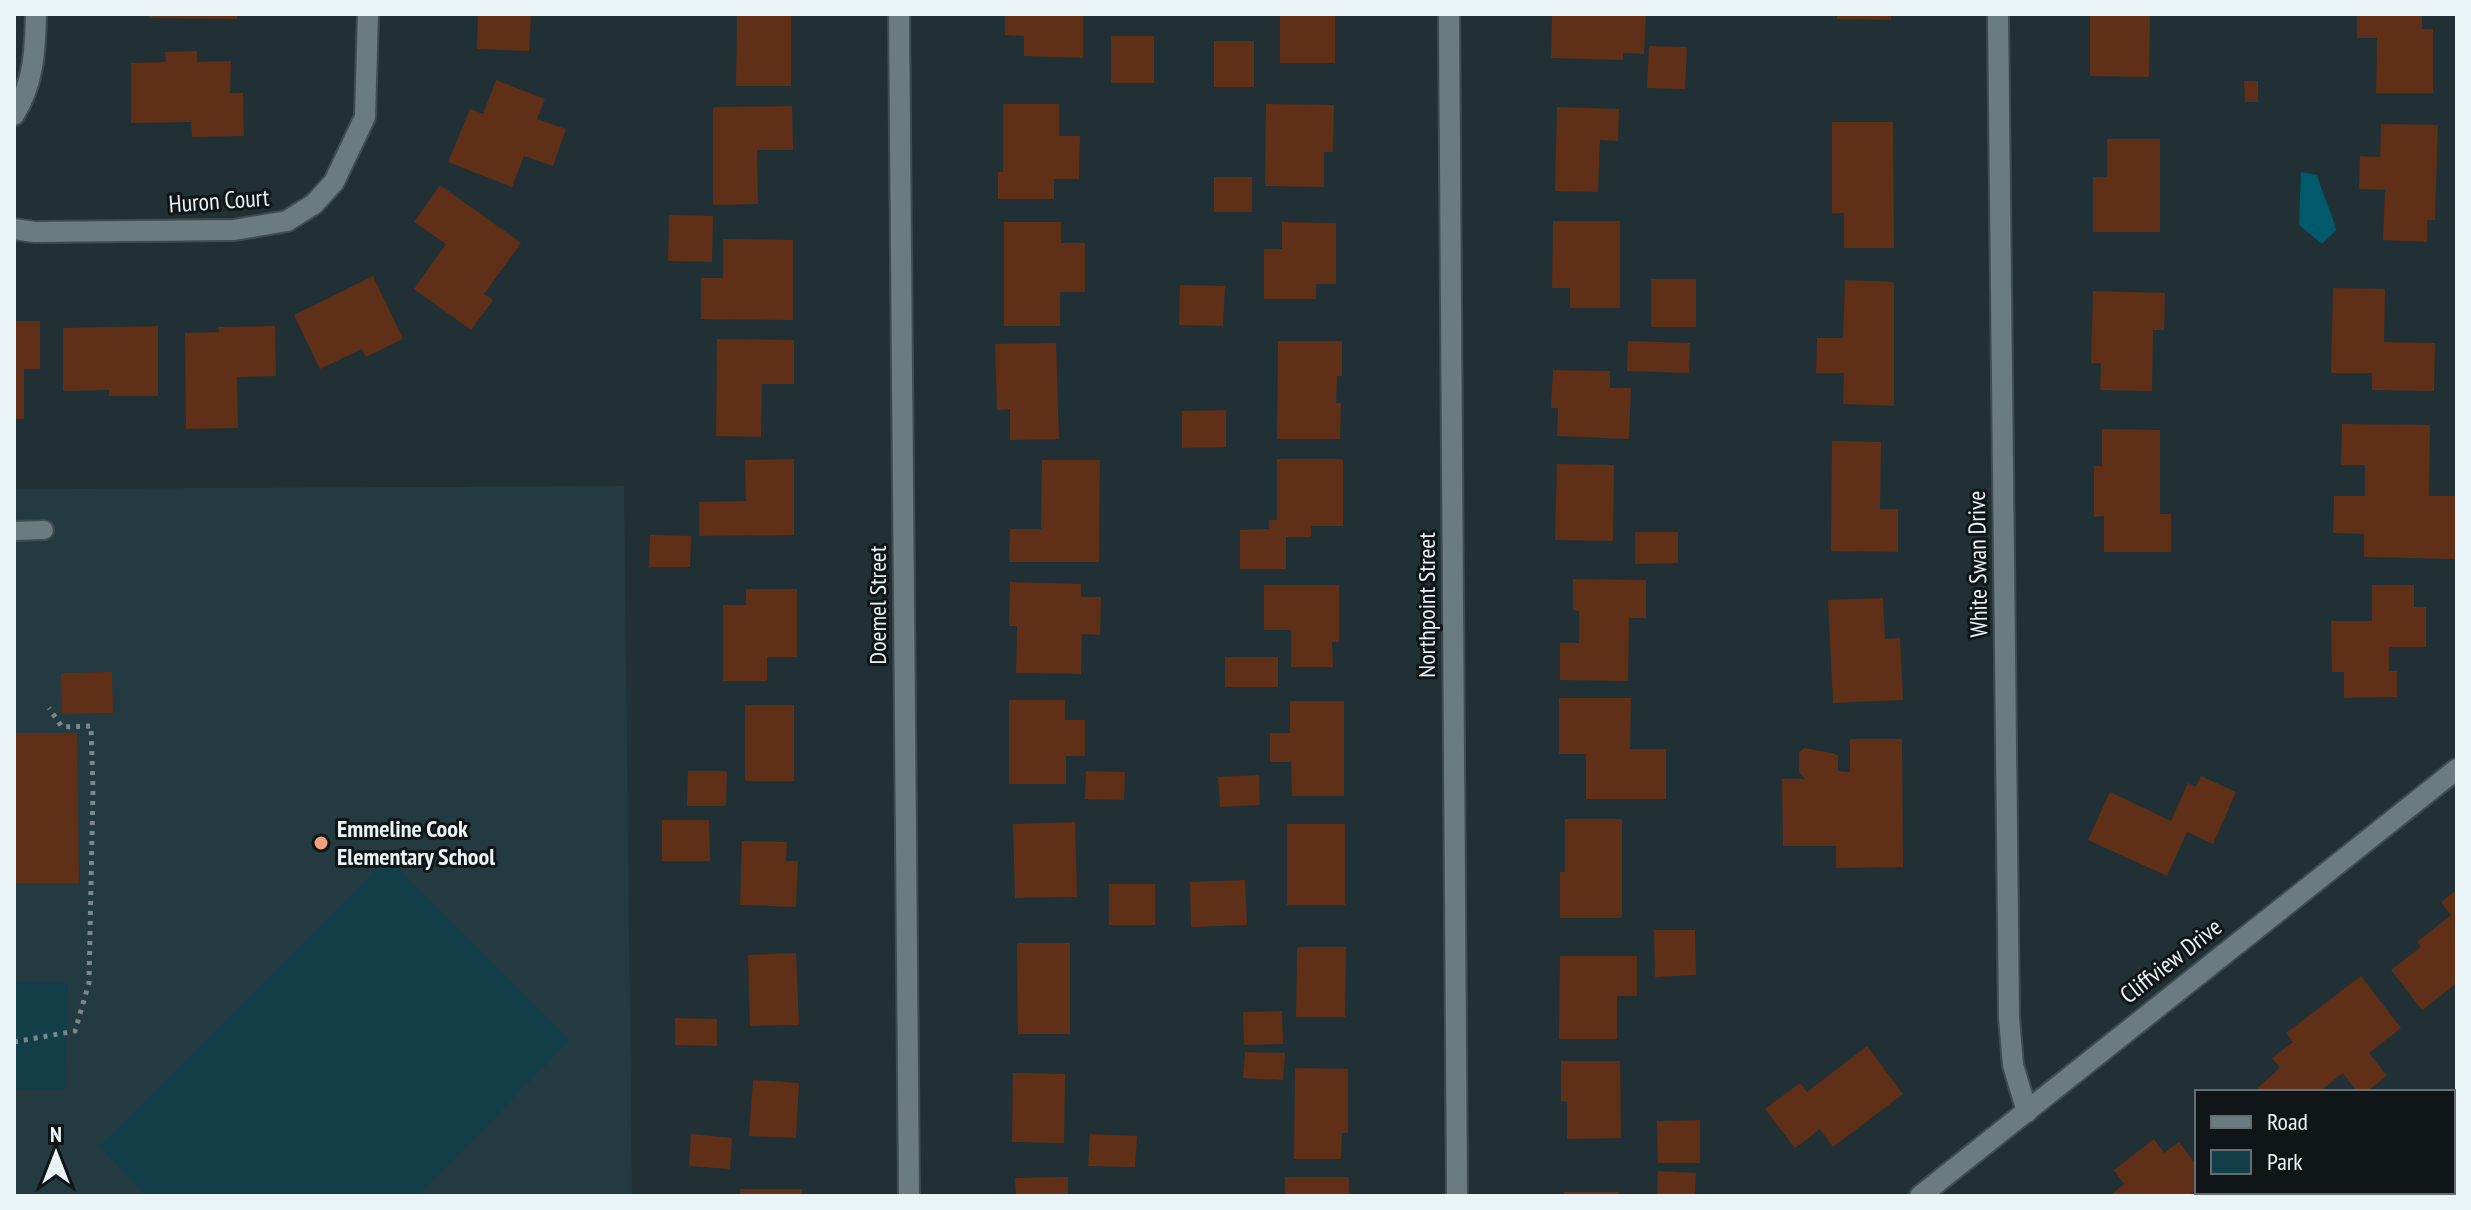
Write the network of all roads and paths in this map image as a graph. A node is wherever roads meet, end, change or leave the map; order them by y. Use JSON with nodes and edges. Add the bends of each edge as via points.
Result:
{"nodes":[{"id":1,"x":36,"y":14,"type":"edge"},
{"id":2,"x":368,"y":14,"type":"edge"},
{"id":3,"x":899,"y":14,"type":"edge"},
{"id":4,"x":1449,"y":14,"type":"edge"},
{"id":5,"x":1998,"y":14,"type":"edge"},
{"id":6,"x":14,"y":115,"type":"edge"},
{"id":7,"x":14,"y":229,"type":"edge"},
{"id":8,"x":44,"y":530,"type":"dead end"},
{"id":9,"x":14,"y":531,"type":"edge"},
{"id":10,"x":49,"y":708,"type":"dead end"},
{"id":11,"x":2457,"y":769,"type":"edge"},
{"id":12,"x":14,"y":1042,"type":"edge"},
{"id":13,"x":2027,"y":1112,"type":"junction"},
{"id":14,"x":909,"y":1196,"type":"edge"},
{"id":15,"x":1457,"y":1196,"type":"edge"},
{"id":16,"x":1920,"y":1196,"type":"edge"}],
"edges":[{"from":1,"to":6,"type":"street","via":[[33,69]]},
{"from":2,"to":7,"type":"street","name":"Huron Court","via":[[365,117],[334,182],[314,204],[287,221],[234,230]]},
{"from":3,"to":14,"type":"street","name":"Doemel Street"},
{"from":4,"to":15,"type":"street","name":"Northpoint Street"},
{"from":5,"to":13,"type":"street","name":"White Swan Drive","via":[[2009,1018],[2013,1065]]},
{"from":8,"to":9,"type":"lane"},
{"from":10,"to":12,"type":"path","via":[[62,727],[91,726],[89,983],[75,1031]]},
{"from":11,"to":13,"type":"street","name":"Cliffview Drive"},
{"from":13,"to":16,"type":"street","name":"Cliffview Drive"}]}
